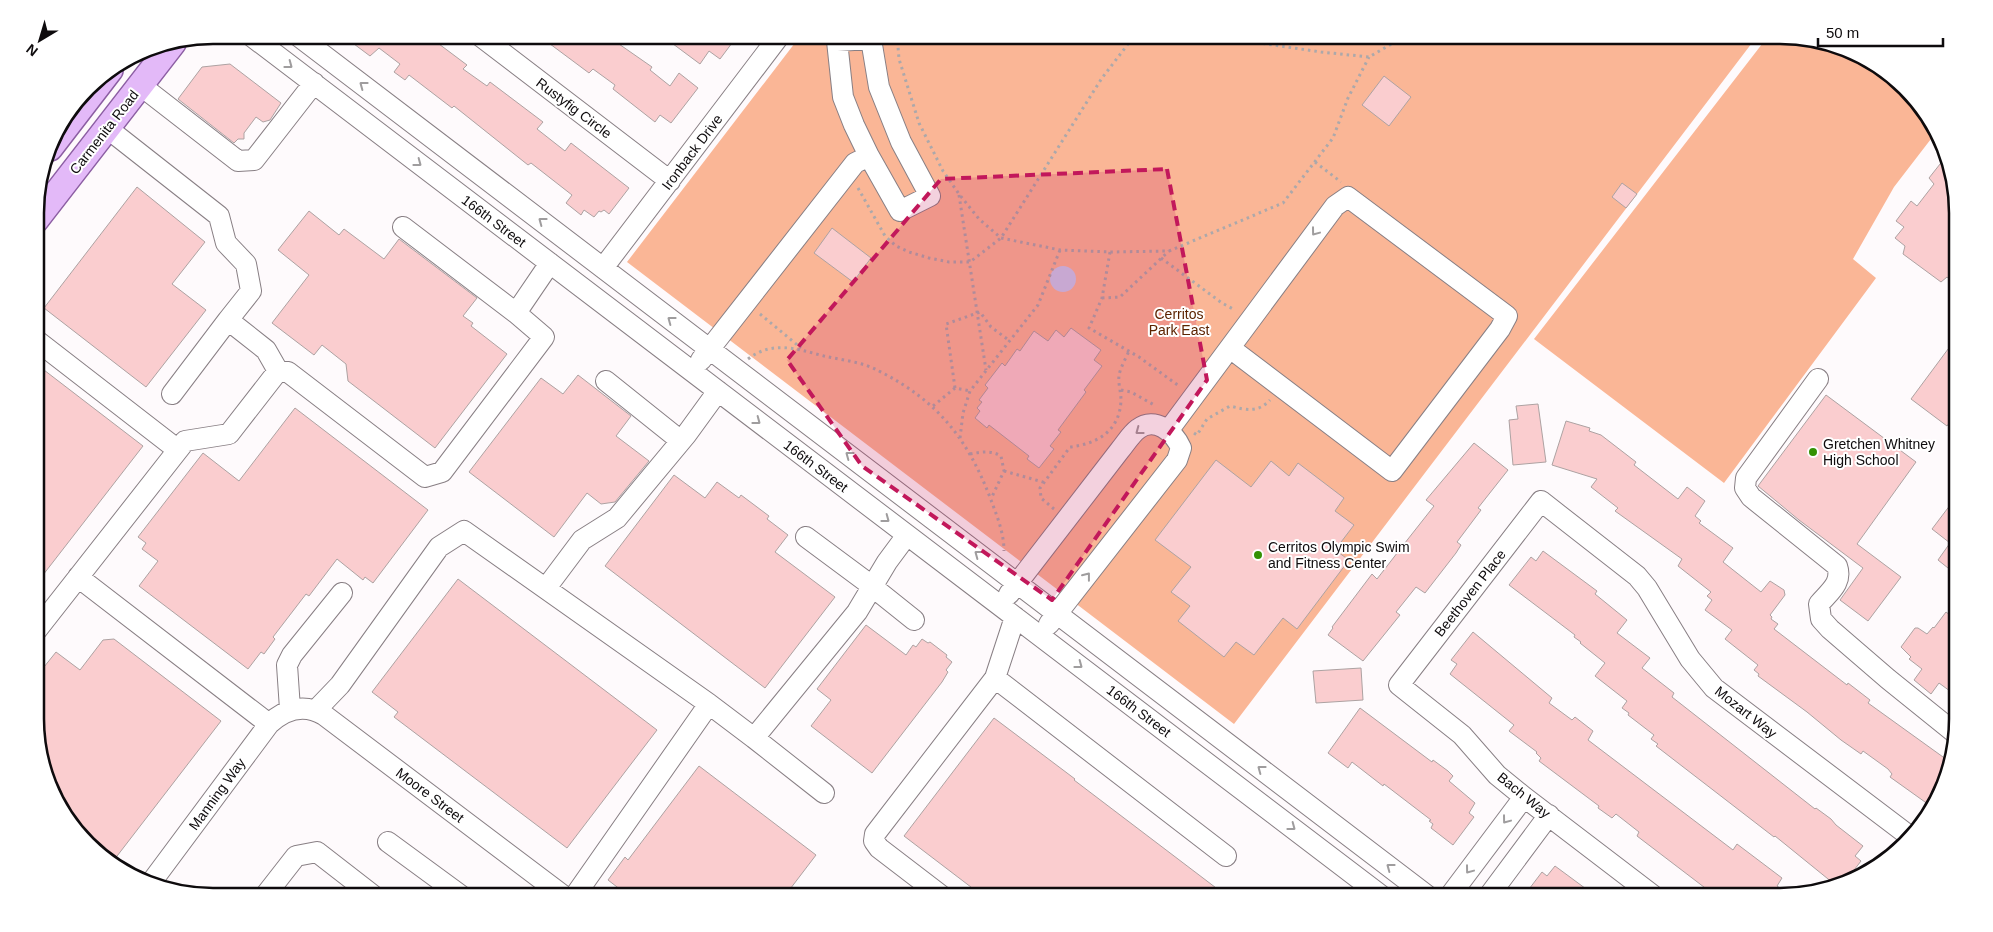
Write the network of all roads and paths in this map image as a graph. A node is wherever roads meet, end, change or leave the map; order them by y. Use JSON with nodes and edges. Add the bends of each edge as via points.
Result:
{"nodes":[{"id":1,"x":262,"y":44,"type":"edge"},
{"id":2,"x":309,"y":44,"type":"edge"},
{"id":3,"x":491,"y":44,"type":"edge"},
{"id":4,"x":773,"y":44,"type":"edge"},
{"id":5,"x":837,"y":44,"type":"edge"},
{"id":6,"x":872,"y":44,"type":"edge"},
{"id":7,"x":898,"y":44,"type":"edge"},
{"id":8,"x":1128,"y":44,"type":"edge"},
{"id":9,"x":1266,"y":44,"type":"edge"},
{"id":10,"x":1391,"y":44,"type":"edge"},
{"id":11,"x":167,"y":50,"type":"edge"},
{"id":12,"x":1369,"y":57,"type":"junction"},
{"id":13,"x":314,"y":83,"type":"junction"},
{"id":14,"x":140,"y":86,"type":"junction"},
{"id":15,"x":87,"y":100,"type":"edge"},
{"id":16,"x":71,"y":121,"type":"edge"},
{"id":17,"x":107,"y":128,"type":"junction"},
{"id":18,"x":869,"y":156,"type":"junction"},
{"id":19,"x":1315,"y":162,"type":"junction"},
{"id":20,"x":848,"y":170,"type":"junction"},
{"id":21,"x":670,"y":181,"type":"junction"},
{"id":22,"x":959,"y":194,"type":"junction"},
{"id":23,"x":1348,"y":197,"type":"junction"},
{"id":24,"x":44,"y":211,"type":"edge"},
{"id":25,"x":403,"y":227,"type":"dead end"},
{"id":26,"x":1001,"y":238,"type":"junction"},
{"id":27,"x":1060,"y":250,"type":"junction"},
{"id":28,"x":1169,"y":251,"type":"junction"},
{"id":29,"x":1110,"y":252,"type":"junction"},
{"id":30,"x":1161,"y":258,"type":"junction"},
{"id":31,"x":970,"y":262,"type":"junction"},
{"id":32,"x":550,"y":263,"type":"junction"},
{"id":33,"x":603,"y":268,"type":"junction"},
{"id":34,"x":1102,"y":298,"type":"junction"},
{"id":35,"x":746,"y":303,"type":"junction"},
{"id":36,"x":516,"y":313,"type":"junction"},
{"id":37,"x":977,"y":313,"type":"junction"},
{"id":38,"x":1252,"y":318,"type":"junction"},
{"id":39,"x":228,"y":320,"type":"junction"},
{"id":40,"x":1010,"y":340,"type":"junction"},
{"id":41,"x":44,"y":346,"type":"edge"},
{"id":42,"x":802,"y":348,"type":"junction"},
{"id":43,"x":1230,"y":348,"type":"junction"},
{"id":44,"x":710,"y":349,"type":"junction"},
{"id":45,"x":1129,"y":351,"type":"junction"},
{"id":46,"x":746,"y":361,"type":"dead end"},
{"id":47,"x":986,"y":370,"type":"junction"},
{"id":48,"x":278,"y":371,"type":"junction"},
{"id":49,"x":693,"y":372,"type":"junction"},
{"id":50,"x":1818,"y":379,"type":"dead end"},
{"id":51,"x":606,"y":381,"type":"dead end"},
{"id":52,"x":955,"y":388,"type":"junction"},
{"id":53,"x":718,"y":391,"type":"junction"},
{"id":54,"x":970,"y":391,"type":"junction"},
{"id":55,"x":172,"y":394,"type":"dead end"},
{"id":56,"x":1194,"y":397,"type":"junction"},
{"id":57,"x":933,"y":406,"type":"junction"},
{"id":58,"x":1168,"y":431,"type":"junction"},
{"id":59,"x":960,"y":438,"type":"junction"},
{"id":60,"x":681,"y":441,"type":"junction"},
{"id":61,"x":178,"y":450,"type":"junction"},
{"id":62,"x":970,"y":454,"type":"junction"},
{"id":63,"x":1004,"y":471,"type":"junction"},
{"id":64,"x":1043,"y":482,"type":"junction"},
{"id":65,"x":991,"y":499,"type":"junction"},
{"id":66,"x":1541,"y":501,"type":"joint"},
{"id":67,"x":1067,"y":518,"type":"junction"},
{"id":68,"x":907,"y":535,"type":"junction"},
{"id":69,"x":806,"y":537,"type":"dead end"},
{"id":70,"x":1004,"y":556,"type":"dead end"},
{"id":71,"x":78,"y":577,"type":"junction"},
{"id":72,"x":1017,"y":583,"type":"junction"},
{"id":73,"x":872,"y":586,"type":"junction"},
{"id":74,"x":546,"y":588,"type":"junction"},
{"id":75,"x":342,"y":593,"type":"dead end"},
{"id":76,"x":1007,"y":611,"type":"junction"},
{"id":77,"x":1057,"y":614,"type":"junction"},
{"id":78,"x":914,"y":620,"type":"dead end"},
{"id":79,"x":44,"y":621,"type":"edge"},
{"id":80,"x":1040,"y":636,"type":"junction"},
{"id":81,"x":995,"y":678,"type":"junction"},
{"id":82,"x":1399,"y":685,"type":"joint"},
{"id":83,"x":710,"y":704,"type":"junction"},
{"id":84,"x":290,"y":710,"type":"junction"},
{"id":85,"x":316,"y":710,"type":"junction"},
{"id":86,"x":269,"y":724,"type":"junction"},
{"id":87,"x":1949,"y":728,"type":"edge"},
{"id":88,"x":754,"y":738,"type":"junction"},
{"id":89,"x":824,"y":793,"type":"dead end"},
{"id":90,"x":1524,"y":797,"type":"junction"},
{"id":91,"x":1549,"y":816,"type":"junction"},
{"id":92,"x":1904,"y":834,"type":"edge"},
{"id":93,"x":388,"y":842,"type":"dead end"},
{"id":94,"x":1226,"y":856,"type":"dead end"},
{"id":95,"x":155,"y":878,"type":"edge"},
{"id":96,"x":271,"y":888,"type":"edge"},
{"id":97,"x":363,"y":888,"type":"edge"},
{"id":98,"x":450,"y":888,"type":"edge"},
{"id":99,"x":553,"y":888,"type":"edge"},
{"id":100,"x":580,"y":888,"type":"edge"},
{"id":101,"x":931,"y":888,"type":"edge"},
{"id":102,"x":1371,"y":888,"type":"edge"},
{"id":103,"x":1417,"y":888,"type":"edge"},
{"id":104,"x":1456,"y":888,"type":"edge"},
{"id":105,"x":1495,"y":888,"type":"edge"},
{"id":106,"x":1644,"y":888,"type":"edge"}],
"edges":[{"from":1,"to":13,"type":"street","name":"166th Street","one_way":true},
{"from":33,"to":2,"type":"street","name":"166th Street","one_way":true},
{"from":3,"to":21,"type":"street","name":"Rustyfig Circle"},
{"from":4,"to":21,"type":"street","name":"Ironback Drive"},
{"from":5,"to":18,"type":"street","via":[[843,97]]},
{"from":6,"to":18,"type":"street","via":[[879,87],[901,142],[930,196],[900,211]]},
{"from":7,"to":22,"type":"path","via":[[899,59],[919,123],[943,171]]},
{"from":8,"to":26,"type":"path","via":[[1102,78]]},
{"from":9,"to":12,"type":"path"},
{"from":10,"to":12,"type":"path"},
{"from":11,"to":14,"type":"main road","name":"Carmenita Road"},
{"from":12,"to":19,"type":"path","via":[[1348,98],[1333,138]]},
{"from":13,"to":14,"type":"street","via":[[254,160],[238,161]]},
{"from":13,"to":32,"type":"street","name":"166th Street","one_way":true},
{"from":14,"to":17,"type":"main road","name":"Carmenita Road"},
{"from":15,"to":16,"type":"main road"},
{"from":17,"to":24,"type":"main road","name":"Carmenita Road"},
{"from":17,"to":39,"type":"street","via":[[219,216],[226,243],[246,264],[251,291]]},
{"from":18,"to":20,"type":"street"},
{"from":19,"to":23,"type":"path","via":[[1346,186]]},
{"from":19,"to":28,"type":"path","via":[[1283,203]]},
{"from":20,"to":31,"type":"path","via":[[885,236],[896,246],[929,258]]},
{"from":20,"to":35,"type":"street"},
{"from":21,"to":33,"type":"street","name":"Ironback Drive"},
{"from":22,"to":26,"type":"path","via":[[979,219]]},
{"from":22,"to":31,"type":"path"},
{"from":23,"to":38,"type":"street","one_way":true,"via":[[1335,206]]},
{"from":23,"to":43,"type":"street","via":[[1507,316],[1392,471]]},
{"from":25,"to":36,"type":"street"},
{"from":26,"to":27,"type":"path"},
{"from":26,"to":31,"type":"path"},
{"from":27,"to":29,"type":"path"},
{"from":27,"to":40,"type":"path","via":[[1038,305]]},
{"from":28,"to":29,"type":"path"},
{"from":28,"to":30,"type":"path"},
{"from":29,"to":34,"type":"path"},
{"from":30,"to":34,"type":"path","via":[[1120,297]]},
{"from":30,"to":38,"type":"path","via":[[1222,303]]},
{"from":31,"to":37,"type":"path"},
{"from":32,"to":36,"type":"street"},
{"from":32,"to":49,"type":"street","name":"166th Street"},
{"from":44,"to":33,"type":"street","name":"166th Street","one_way":true},
{"from":34,"to":45,"type":"path","via":[[1089,328]]},
{"from":35,"to":42,"type":"path"},
{"from":35,"to":44,"type":"street"},
{"from":36,"to":48,"type":"street","via":[[544,337],[442,472],[425,477],[288,372]]},
{"from":37,"to":40,"type":"path","via":[[980,312],[991,327]]},
{"from":37,"to":47,"type":"path"},
{"from":37,"to":52,"type":"path","via":[[946,324]]},
{"from":38,"to":43,"type":"street"},
{"from":39,"to":48,"type":"street","via":[[266,350]]},
{"from":39,"to":55,"type":"street"},
{"from":40,"to":47,"type":"path"},
{"from":41,"to":61,"type":"street"},
{"from":42,"to":46,"type":"path","via":[[774,347],[757,352]]},
{"from":42,"to":57,"type":"path","via":[[878,370]]},
{"from":43,"to":56,"type":"street"},
{"from":44,"to":49,"type":"street"},
{"from":72,"to":44,"type":"street","name":"166th Street","one_way":true},
{"from":45,"to":56,"type":"path"},
{"from":45,"to":64,"type":"path","via":[[1119,376],[1121,402],[1113,425],[1097,441],[1070,447]]},
{"from":47,"to":54,"type":"path"},
{"from":48,"to":61,"type":"street","via":[[230,434],[185,441]]},
{"from":49,"to":53,"type":"street","name":"166th Street"},
{"from":50,"to":87,"type":"street","via":[[1746,478],[1744,488],[1837,566],[1839,580],[1819,604],[1821,619]]},
{"from":51,"to":60,"type":"street"},
{"from":52,"to":54,"type":"path"},
{"from":52,"to":57,"type":"path"},
{"from":53,"to":60,"type":"street"},
{"from":53,"to":68,"type":"street","name":"166th Street","one_way":true},
{"from":54,"to":59,"type":"path"},
{"from":56,"to":58,"type":"street"},
{"from":57,"to":59,"type":"path"},
{"from":58,"to":67,"type":"street","one_way":true,"via":[[1152,424],[1139,428]]},
{"from":77,"to":58,"type":"street","one_way":true,"via":[[1177,460],[1181,448],[1177,437]]},
{"from":59,"to":62,"type":"path"},
{"from":60,"to":74,"type":"street","via":[[617,518],[582,540]]},
{"from":61,"to":71,"type":"street"},
{"from":62,"to":63,"type":"path","via":[[985,452],[1001,456]]},
{"from":62,"to":65,"type":"path"},
{"from":63,"to":64,"type":"path"},
{"from":63,"to":65,"type":"path"},
{"from":64,"to":67,"type":"path","via":[[1041,498]]},
{"from":65,"to":70,"type":"path","via":[[1004,542]]},
{"from":66,"to":82,"type":"street","name":"Beethoven Place"},
{"from":66,"to":92,"type":"street","name":"Mozart Way","via":[[1637,576],[1690,659],[1714,688]]},
{"from":67,"to":72,"type":"street"},
{"from":68,"to":73,"type":"street"},
{"from":68,"to":76,"type":"street","name":"166th Street"},
{"from":69,"to":73,"type":"street"},
{"from":71,"to":79,"type":"street"},
{"from":71,"to":86,"type":"street"},
{"from":72,"to":76,"type":"street"},
{"from":72,"to":77,"type":"street","name":"166th Street"},
{"from":73,"to":78,"type":"street"},
{"from":73,"to":88,"type":"street","via":[[857,612]]},
{"from":74,"to":83,"type":"street"},
{"from":74,"to":85,"type":"street","via":[[464,531],[439,547],[340,685]]},
{"from":75,"to":84,"type":"street","via":[[287,665]]},
{"from":76,"to":80,"type":"street","name":"166th Street"},
{"from":76,"to":81,"type":"street"},
{"from":77,"to":80,"type":"street"},
{"from":103,"to":77,"type":"street","name":"166th Street","one_way":true},
{"from":80,"to":102,"type":"street","name":"166th Street","one_way":true},
{"from":81,"to":94,"type":"street"},
{"from":81,"to":101,"type":"street","via":[[875,834],[874,840],[879,848]]},
{"from":82,"to":90,"type":"street","name":"Bach Way","via":[[1462,735],[1498,775]]},
{"from":83,"to":88,"type":"street"},
{"from":83,"to":100,"type":"street"},
{"from":84,"to":85,"type":"street"},
{"from":84,"to":86,"type":"street","name":"Manning Way","via":[[279,714]]},
{"from":85,"to":99,"type":"street","name":"Moore Street"},
{"from":86,"to":95,"type":"street","name":"Manning Way"},
{"from":88,"to":89,"type":"street"},
{"from":90,"to":91,"type":"street","name":"Bach Way"},
{"from":90,"to":104,"type":"street","one_way":true},
{"from":91,"to":105,"type":"street"},
{"from":91,"to":106,"type":"street","name":"Bach Way"},
{"from":93,"to":98,"type":"street"},
{"from":96,"to":97,"type":"street","via":[[296,856],[318,852]]}]}
